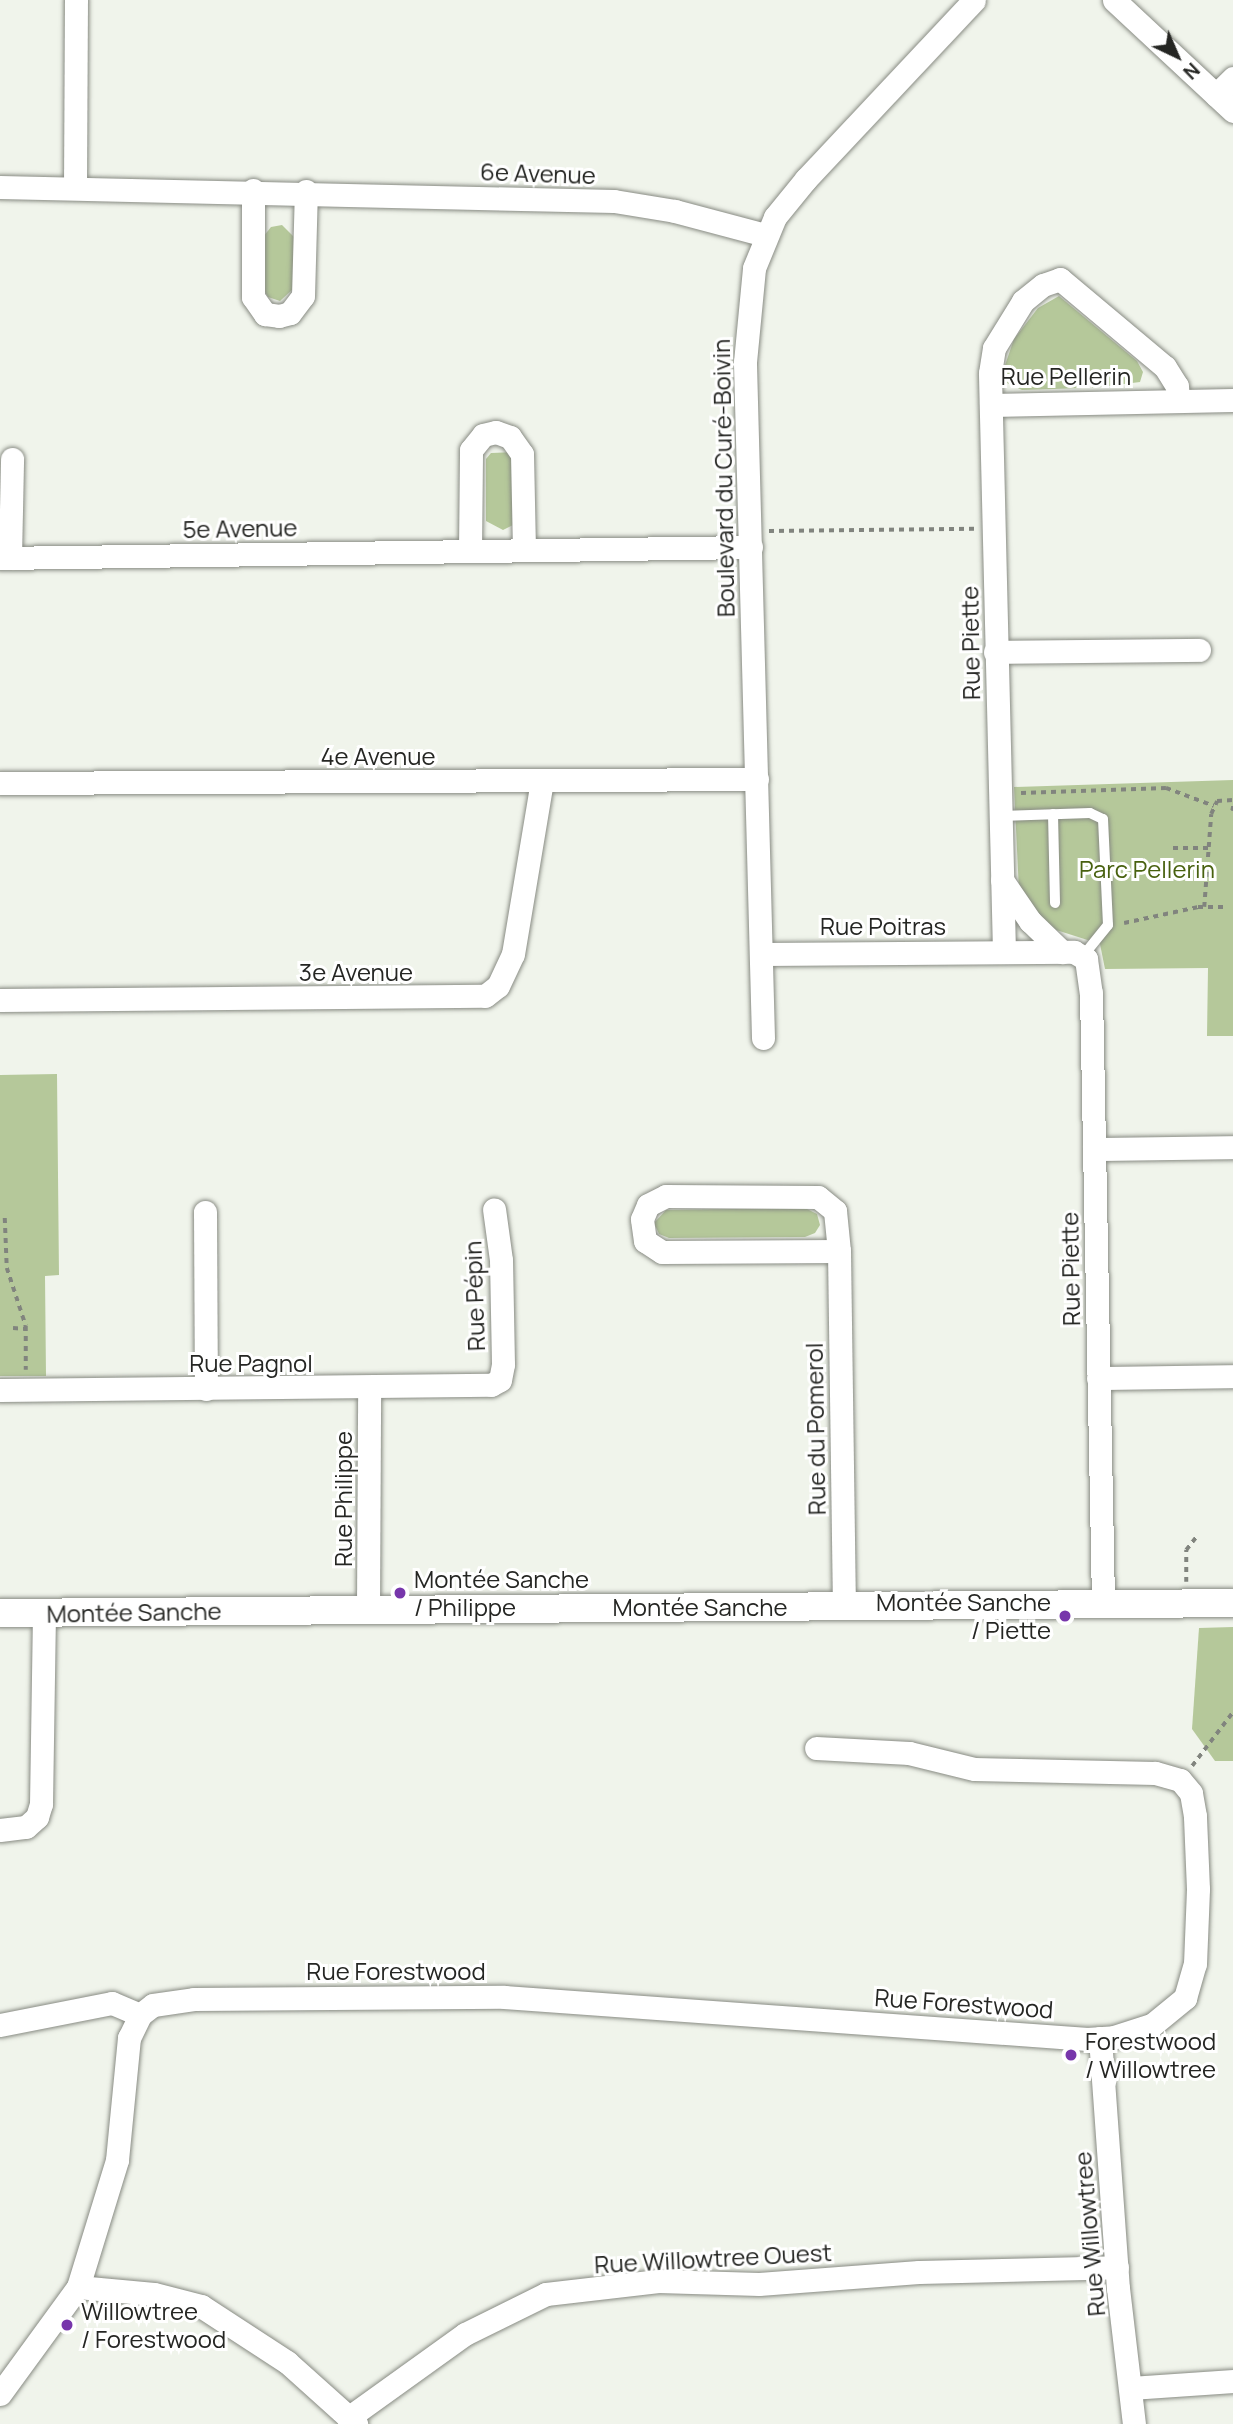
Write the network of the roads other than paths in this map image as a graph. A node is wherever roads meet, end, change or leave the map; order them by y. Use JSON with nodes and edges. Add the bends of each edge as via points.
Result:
{"nodes":[{"id":1,"x":76,"y":0,"type":"edge"},
{"id":2,"x":974,"y":0,"type":"edge"},
{"id":3,"x":1114,"y":0,"type":"edge"},
{"id":4,"x":1233,"y":78,"type":"edge"},
{"id":5,"x":1216,"y":95,"type":"junction"},
{"id":6,"x":1233,"y":111,"type":"edge"},
{"id":7,"x":0,"y":187,"type":"edge"},
{"id":8,"x":75,"y":188,"type":"junction"},
{"id":9,"x":253,"y":190,"type":"junction"},
{"id":10,"x":306,"y":191,"type":"junction"},
{"id":11,"x":765,"y":235,"type":"junction"},
{"id":12,"x":1233,"y":400,"type":"edge"},
{"id":13,"x":1178,"y":401,"type":"junction"},
{"id":14,"x":990,"y":405,"type":"junction"},
{"id":15,"x":12,"y":459,"type":"dead end"},
{"id":16,"x":759,"y":539,"type":"junction"},
{"id":17,"x":470,"y":550,"type":"junction"},
{"id":18,"x":524,"y":550,"type":"junction"},
{"id":19,"x":5,"y":558,"type":"edge"},
{"id":20,"x":1199,"y":650,"type":"dead end"},
{"id":21,"x":995,"y":652,"type":"junction"},
{"id":22,"x":757,"y":779,"type":"junction"},
{"id":23,"x":542,"y":781,"type":"junction"},
{"id":24,"x":0,"y":783,"type":"edge"},
{"id":25,"x":1053,"y":814,"type":"junction"},
{"id":26,"x":1001,"y":816,"type":"junction"},
{"id":27,"x":1002,"y":880,"type":"junction"},
{"id":28,"x":1055,"y":903,"type":"dead end"},
{"id":29,"x":1004,"y":951,"type":"junction"},
{"id":30,"x":762,"y":954,"type":"junction"},
{"id":31,"x":1073,"y":954,"type":"junction"},
{"id":32,"x":0,"y":1000,"type":"edge"},
{"id":33,"x":763,"y":1038,"type":"dead end"},
{"id":34,"x":1233,"y":1147,"type":"edge"},
{"id":35,"x":1094,"y":1149,"type":"junction"},
{"id":36,"x":494,"y":1209,"type":"dead end"},
{"id":37,"x":205,"y":1212,"type":"dead end"},
{"id":38,"x":839,"y":1251,"type":"junction"},
{"id":39,"x":1233,"y":1377,"type":"edge"},
{"id":40,"x":1098,"y":1378,"type":"junction"},
{"id":41,"x":500,"y":1380,"type":"joint"},
{"id":42,"x":369,"y":1388,"type":"junction"},
{"id":43,"x":0,"y":1390,"type":"edge"},
{"id":44,"x":206,"y":1390,"type":"junction"},
{"id":45,"x":1233,"y":1603,"type":"edge"},
{"id":46,"x":1103,"y":1604,"type":"junction"},
{"id":47,"x":844,"y":1606,"type":"junction"},
{"id":48,"x":368,"y":1610,"type":"junction"},
{"id":49,"x":44,"y":1613,"type":"junction"},
{"id":50,"x":0,"y":1614,"type":"edge"},
{"id":51,"x":816,"y":1748,"type":"dead end"},
{"id":52,"x":0,"y":1830,"type":"edge"},
{"id":53,"x":140,"y":2015,"type":"junction"},
{"id":54,"x":0,"y":2025,"type":"edge"},
{"id":55,"x":1100,"y":2038,"type":"junction"},
{"id":56,"x":1116,"y":2267,"type":"junction"},
{"id":57,"x":78,"y":2287,"type":"junction"},
{"id":58,"x":1233,"y":2381,"type":"edge"},
{"id":59,"x":1131,"y":2388,"type":"junction"},
{"id":60,"x":0,"y":2394,"type":"edge"},
{"id":61,"x":352,"y":2421,"type":"edge"},
{"id":62,"x":1134,"y":2424,"type":"edge"}],
"edges":[{"from":1,"to":8,"type":"street"},
{"from":2,"to":11,"type":"street","name":"Boulevard du Curé-Boivin","via":[[806,179]]},
{"from":3,"to":5,"type":"street"},
{"from":4,"to":5,"type":"street"},
{"from":5,"to":6,"type":"street"},
{"from":7,"to":8,"type":"street","name":"6e Avenue"},
{"from":8,"to":9,"type":"street","name":"6e Avenue"},
{"from":9,"to":10,"type":"street","name":"6e Avenue"},
{"from":9,"to":10,"type":"street","via":[[253,297],[265,314],[279,316],[290,313],[303,296]]},
{"from":10,"to":11,"type":"street","name":"6e Avenue","via":[[637,203]]},
{"from":11,"to":16,"type":"street","name":"Boulevard du Curé-Boivin","via":[[754,268],[746,326]]},
{"from":12,"to":13,"type":"street","name":"Rue Pellerin"},
{"from":13,"to":14,"type":"street","name":"Rue Pellerin"},
{"from":13,"to":14,"type":"street","name":"Rue Pellerin","via":[[1177,386],[1164,368],[1060,279],[1034,291],[999,337],[992,358]]},
{"from":14,"to":21,"type":"street","name":"Rue Piette"},
{"from":15,"to":19,"type":"street","name":"5e Avenue"},
{"from":16,"to":18,"type":"street","name":"5e Avenue"},
{"from":16,"to":22,"type":"street","name":"Boulevard du Curé-Boivin"},
{"from":17,"to":18,"type":"street","name":"5e Avenue"},
{"from":17,"to":18,"type":"street","via":[[471,450],[483,435],[496,432],[510,437],[522,454]]},
{"from":17,"to":19,"type":"street","name":"5e Avenue"},
{"from":20,"to":21,"type":"street"},
{"from":21,"to":26,"type":"street","name":"Rue Piette"},
{"from":22,"to":23,"type":"street","name":"4e Avenue"},
{"from":22,"to":30,"type":"street","name":"Boulevard du Curé-Boivin"},
{"from":23,"to":24,"type":"street","name":"4e Avenue"},
{"from":23,"to":32,"type":"street","name":"3e Avenue","via":[[513,954],[498,986],[485,996]]},
{"from":25,"to":26,"type":"lane"},
{"from":25,"to":28,"type":"lane"},
{"from":25,"to":31,"type":"lane","via":[[1096,814],[1105,822],[1108,925]]},
{"from":26,"to":27,"type":"street","name":"Rue Piette"},
{"from":27,"to":29,"type":"street","name":"Rue Piette"},
{"from":27,"to":31,"type":"street","via":[[1030,921]]},
{"from":29,"to":30,"type":"street","name":"Rue Poitras"},
{"from":29,"to":31,"type":"street"},
{"from":30,"to":33,"type":"street","name":"Boulevard du Curé-Boivin"},
{"from":31,"to":35,"type":"street","name":"Rue Piette","via":[[1090,969]]},
{"from":34,"to":35,"type":"street"},
{"from":35,"to":40,"type":"street","name":"Rue Piette"},
{"from":36,"to":41,"type":"street","name":"Rue Pépin","via":[[504,1312]]},
{"from":37,"to":44,"type":"street"},
{"from":38,"to":38,"type":"street","name":"Rue du Pomerol","via":[[835,1211],[818,1197],[666,1196],[648,1205],[642,1219],[645,1241],[662,1252]]},
{"from":38,"to":47,"type":"street","name":"Rue du Pomerol"},
{"from":39,"to":40,"type":"street"},
{"from":40,"to":46,"type":"street","name":"Rue Piette"},
{"from":41,"to":42,"type":"street","name":"Rue Pagnol","via":[[483,1386]]},
{"from":42,"to":44,"type":"street","name":"Rue Pagnol"},
{"from":42,"to":48,"type":"street","name":"Rue Philippe"},
{"from":43,"to":44,"type":"street","name":"Rue Pagnol"},
{"from":45,"to":46,"type":"street","name":"Montée Sanche"},
{"from":46,"to":47,"type":"street","name":"Montée Sanche"},
{"from":47,"to":48,"type":"street","name":"Montée Sanche"},
{"from":48,"to":49,"type":"street","name":"Montée Sanche"},
{"from":49,"to":50,"type":"street","name":"Montée Sanche"},
{"from":49,"to":52,"type":"street","via":[[40,1811],[26,1827]]},
{"from":51,"to":55,"type":"street","name":"Rue Forestwood","via":[[909,1753],[974,1769],[1163,1774],[1184,1783],[1195,1816],[1197,1851],[1193,1979],[1185,1998],[1163,2019]]},
{"from":53,"to":54,"type":"street","via":[[112,2003]]},
{"from":53,"to":55,"type":"street","name":"Rue Forestwood","via":[[153,2005],[194,1999],[504,1997]]},
{"from":53,"to":57,"type":"street","via":[[127,2046],[121,2140],[113,2179]]},
{"from":55,"to":56,"type":"street","name":"Rue Willowtree"},
{"from":56,"to":59,"type":"street","name":"Rue Willowtree"},
{"from":56,"to":61,"type":"street","name":"Rue Willowtree Ouest","via":[[919,2272],[759,2284],[658,2281],[546,2294],[465,2334]]},
{"from":57,"to":60,"type":"street"},
{"from":57,"to":61,"type":"street","via":[[172,2297],[201,2306],[287,2362]]},
{"from":58,"to":59,"type":"street"},
{"from":59,"to":62,"type":"street","name":"Rue Willowtree"}]}
